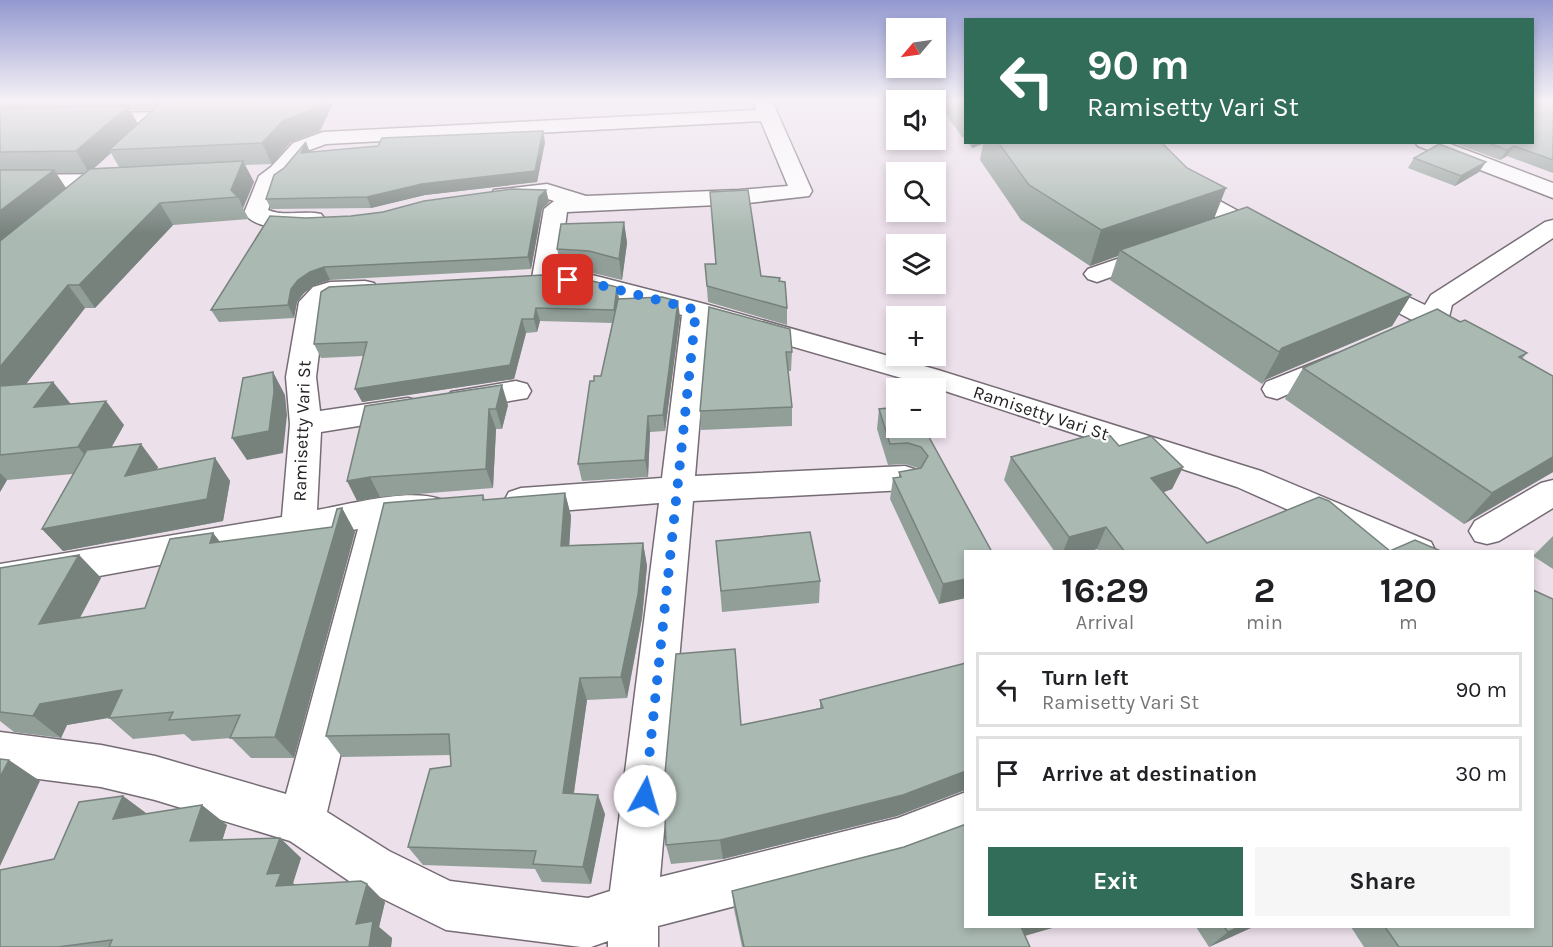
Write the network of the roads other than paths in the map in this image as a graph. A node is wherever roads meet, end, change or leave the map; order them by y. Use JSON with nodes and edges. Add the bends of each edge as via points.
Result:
{"nodes":[{"id":1,"x":305,"y":145,"type":"edge"},
{"id":2,"x":781,"y":145,"type":"edge"},
{"id":3,"x":1139,"y":145,"type":"edge"},
{"id":4,"x":1433,"y":145,"type":"edge"},
{"id":5,"x":121,"y":158,"type":"edge"},
{"id":6,"x":279,"y":172,"type":"junction"},
{"id":7,"x":245,"y":174,"type":"edge"},
{"id":8,"x":142,"y":180,"type":"edge"},
{"id":9,"x":0,"y":182,"type":"edge"},
{"id":10,"x":96,"y":182,"type":"junction"},
{"id":11,"x":1553,"y":191,"type":"edge"},
{"id":12,"x":483,"y":198,"type":"edge"},
{"id":13,"x":584,"y":203,"type":"junction"},
{"id":14,"x":70,"y":204,"type":"edge"},
{"id":15,"x":337,"y":218,"type":"edge"},
{"id":16,"x":1242,"y":223,"type":"junction"},
{"id":17,"x":1553,"y":227,"type":"edge"},
{"id":18,"x":1208,"y":235,"type":"edge"},
{"id":19,"x":1284,"y":245,"type":"edge"},
{"id":20,"x":1175,"y":246,"type":"edge"},
{"id":21,"x":1338,"y":272,"type":"edge"},
{"id":22,"x":1097,"y":274,"type":"dead end"},
{"id":23,"x":397,"y":287,"type":"edge"},
{"id":24,"x":696,"y":310,"type":"junction"},
{"id":25,"x":1434,"y":320,"type":"junction"},
{"id":26,"x":1392,"y":339,"type":"edge"},
{"id":27,"x":1484,"y":345,"type":"edge"},
{"id":28,"x":1361,"y":352,"type":"edge"},
{"id":29,"x":1277,"y":389,"type":"dead end"},
{"id":30,"x":516,"y":391,"type":"dead end"},
{"id":31,"x":306,"y":424,"type":"junction"},
{"id":32,"x":905,"y":478,"type":"edge"},
{"id":33,"x":677,"y":489,"type":"junction"},
{"id":34,"x":1553,"y":492,"type":"edge"},
{"id":35,"x":380,"y":512,"type":"junction"},
{"id":36,"x":299,"y":526,"type":"junction"},
{"id":37,"x":1487,"y":531,"type":"dead end"},
{"id":38,"x":1413,"y":550,"type":"edge"},
{"id":39,"x":0,"y":579,"type":"edge"},
{"id":40,"x":0,"y":753,"type":"edge"},
{"id":41,"x":964,"y":816,"type":"edge"},
{"id":42,"x":302,"y":822,"type":"junction"},
{"id":43,"x":633,"y":927,"type":"edge"}],
"edges":[{"from":1,"to":6,"type":"street"},
{"from":2,"to":13,"type":"street","via":[[801,191]]},
{"from":3,"to":16,"type":"street","via":[[1210,205]]},
{"from":4,"to":11,"type":"street"},
{"from":5,"to":10,"type":"street"},
{"from":6,"to":7,"type":"street"},
{"from":6,"to":15,"type":"street","via":[[267,181],[256,213],[278,220]]},
{"from":8,"to":10,"type":"street"},
{"from":9,"to":10,"type":"street"},
{"from":10,"to":14,"type":"street"},
{"from":12,"to":13,"type":"street","via":[[547,191]]},
{"from":13,"to":24,"type":"street","name":"Ramisetty Vari St","via":[[556,209],[533,279],[592,283]]},
{"from":16,"to":18,"type":"street"},
{"from":16,"to":19,"type":"street"},
{"from":17,"to":25,"type":"street","via":[[1440,301]]},
{"from":20,"to":22,"type":"street"},
{"from":21,"to":25,"type":"street"},
{"from":23,"to":31,"type":"street","name":"Ramisetty Vari St","via":[[330,290],[312,303],[301,376]]},
{"from":24,"to":33,"type":"street"},
{"from":24,"to":38,"type":"street","name":"Ramisetty Vari St","via":[[928,377],[1249,479]]},
{"from":25,"to":26,"type":"street"},
{"from":25,"to":27,"type":"street"},
{"from":28,"to":29,"type":"street"},
{"from":30,"to":31,"type":"street"},
{"from":31,"to":36,"type":"street","name":"Ramisetty Vari St"},
{"from":32,"to":33,"type":"street"},
{"from":33,"to":35,"type":"street"},
{"from":33,"to":43,"type":"street"},
{"from":34,"to":37,"type":"street"},
{"from":35,"to":36,"type":"street"},
{"from":35,"to":42,"type":"street"},
{"from":36,"to":39,"type":"street"},
{"from":40,"to":42,"type":"street","via":[[100,766],[155,778]]},
{"from":41,"to":43,"type":"street"},
{"from":42,"to":43,"type":"street","via":[[372,868],[446,905]]}]}
